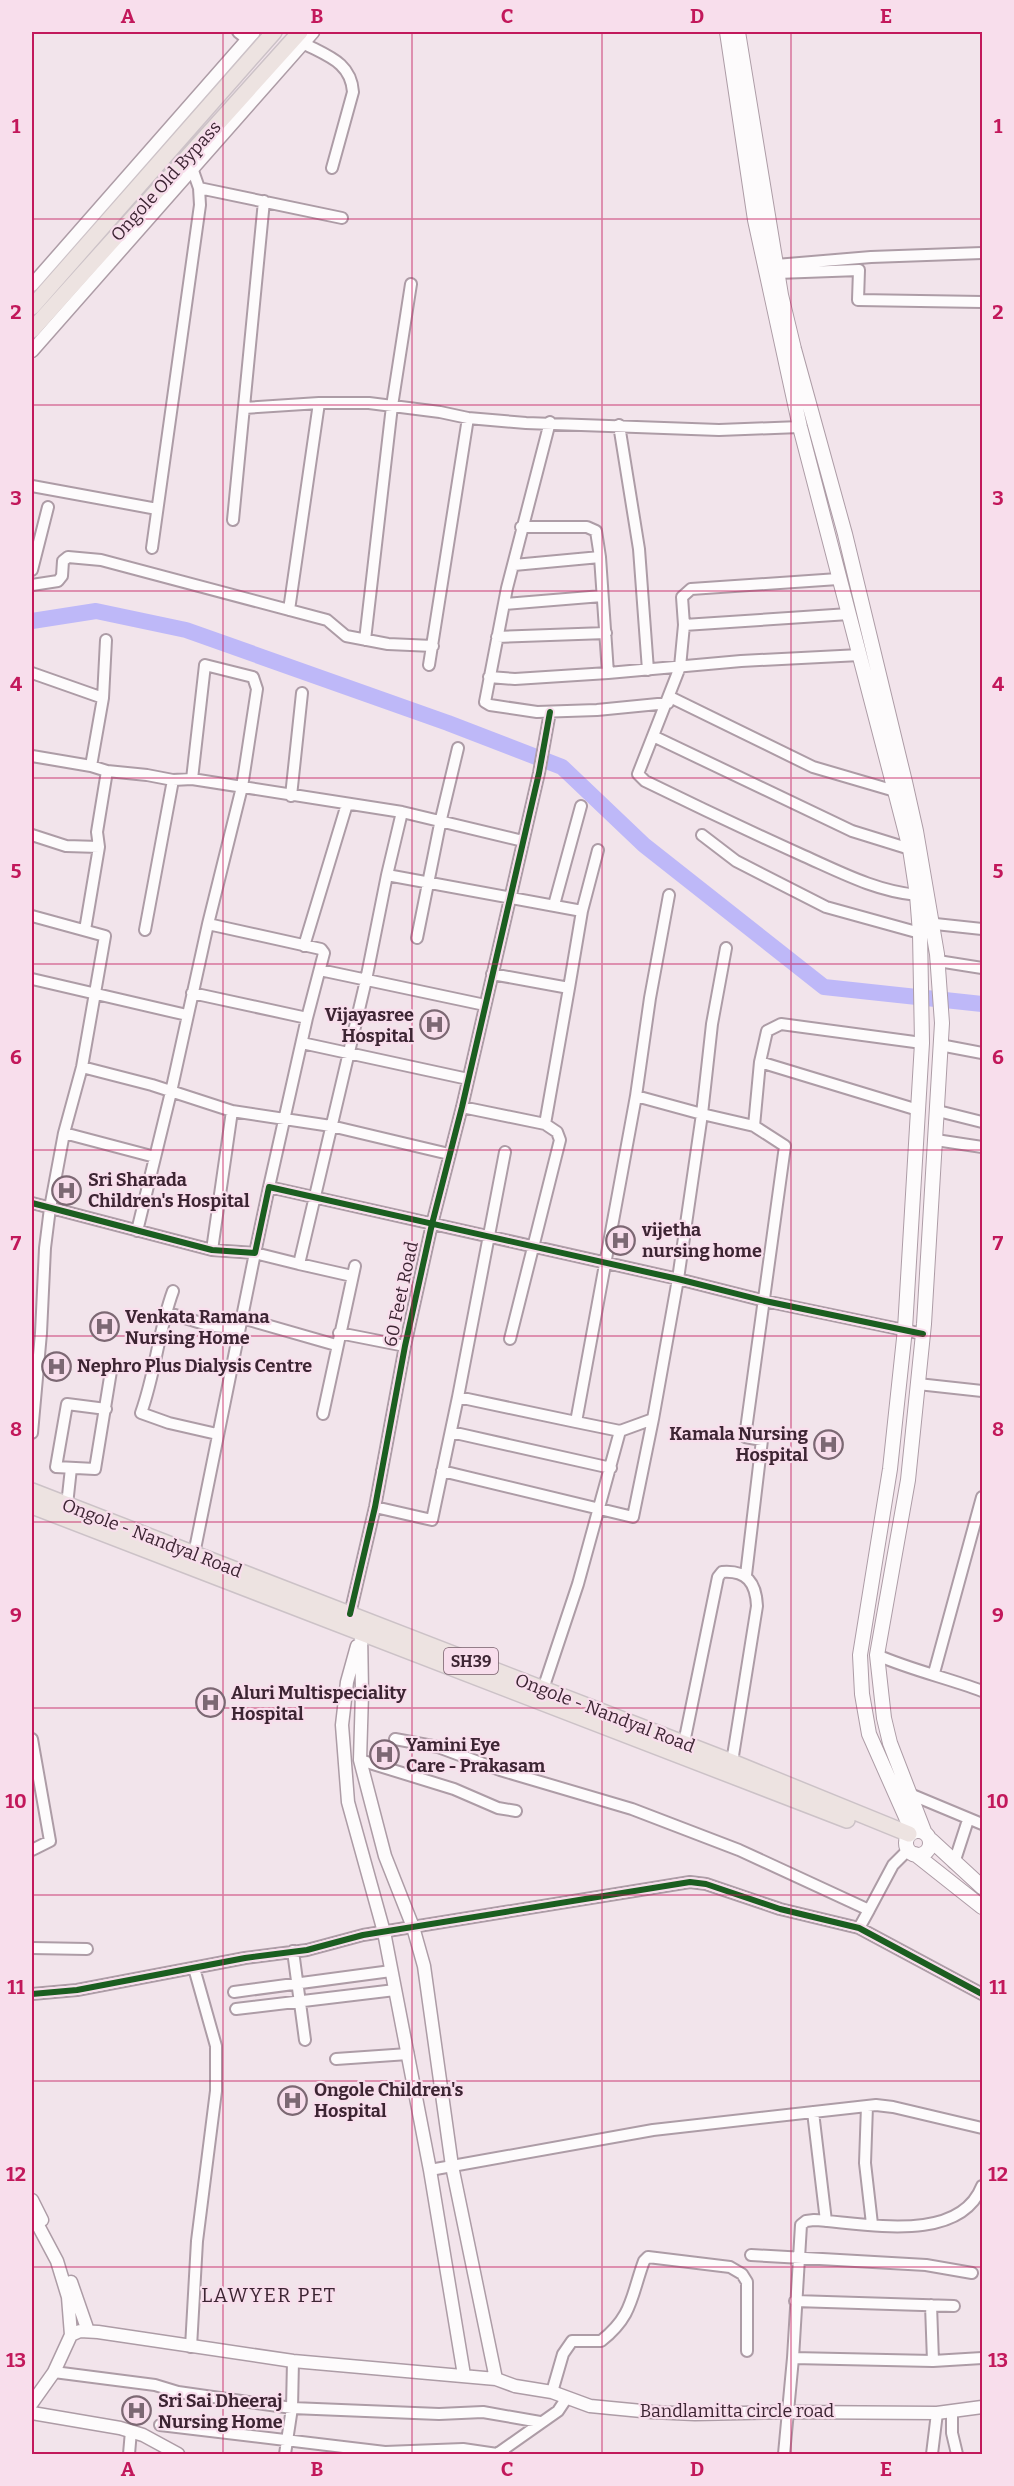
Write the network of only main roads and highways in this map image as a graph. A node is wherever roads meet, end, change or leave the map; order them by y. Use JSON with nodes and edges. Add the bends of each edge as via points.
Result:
{"nodes":[{"id":1,"x":274,"y":32,"type":"edge"},
{"id":2,"x":727,"y":32,"type":"edge"},
{"id":3,"x":738,"y":32,"type":"edge"},
{"id":4,"x":301,"y":37,"type":"edge"},
{"id":5,"x":32,"y":307,"type":"edge"},
{"id":6,"x":32,"y":330,"type":"edge"},
{"id":7,"x":924,"y":926,"type":"junction"},
{"id":8,"x":32,"y":1491,"type":"edge"},
{"id":9,"x":32,"y":1506,"type":"edge"},
{"id":10,"x":99,"y":1525,"type":"junction"},
{"id":11,"x":355,"y":1623,"type":"junction"},
{"id":12,"x":542,"y":1694,"type":"junction"},
{"id":13,"x":915,"y":1841,"type":"junction"},
{"id":14,"x":982,"y":1887,"type":"edge"},
{"id":15,"x":982,"y":1907,"type":"edge"}],
"edges":[{"from":1,"to":5,"type":"main road","name":"Ongole Old Bypass"},
{"from":2,"to":7,"type":"main road","via":[[755,220],[800,427],[910,849]]},
{"from":3,"to":7,"type":"main road","via":[[794,349],[905,782]]},
{"from":4,"to":6,"type":"main road","name":"Ongole Old Bypass"},
{"from":7,"to":13,"type":"main road","via":[[938,958],[942,1009],[938,1111],[923,1334],[908,1480],[877,1655],[886,1726],[909,1794]]},
{"from":7,"to":13,"type":"main road","via":[[922,1043],[905,1329],[890,1469],[860,1655],[869,1734]]},
{"from":8,"to":10,"type":"main road","name":"Ongole - Nandyal Road","number":"SH39"},
{"from":9,"to":10,"type":"main road","name":"Ongole - Nandyal Road","number":"SH39"},
{"from":10,"to":11,"type":"main road","name":"Ongole - Nandyal Road","number":"SH39"},
{"from":10,"to":11,"type":"main road","name":"Ongole - Nandyal Road","number":"SH39","via":[[194,1554]]},
{"from":11,"to":12,"type":"main road","name":"Ongole - Nandyal Road","number":"SH39"},
{"from":12,"to":13,"type":"main road","name":"Ongole - Nandyal Road","number":"SH39"},
{"from":12,"to":13,"type":"main road","name":"Ongole - Nandyal Road","number":"SH39","via":[[684,1743]]},
{"from":13,"to":14,"type":"main road","via":[[954,1863]]},
{"from":13,"to":15,"type":"main road"}]}
